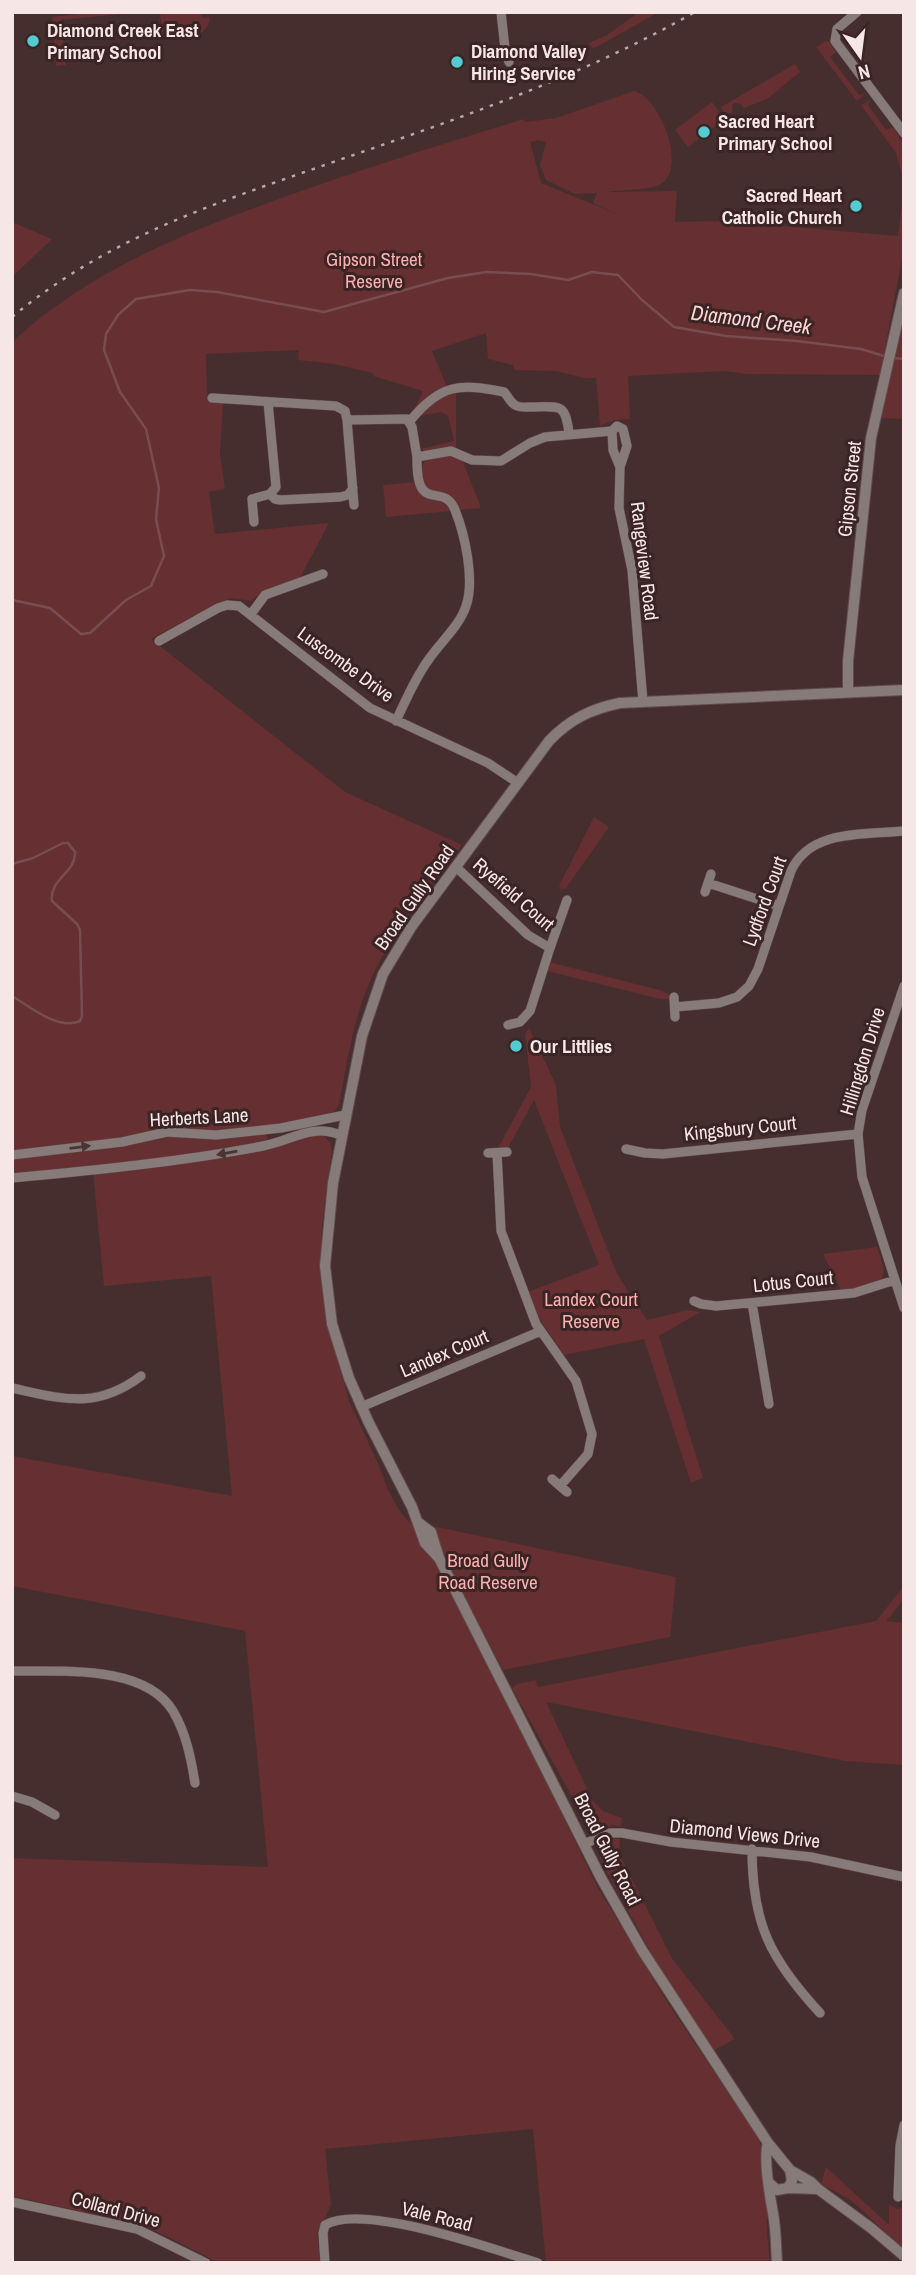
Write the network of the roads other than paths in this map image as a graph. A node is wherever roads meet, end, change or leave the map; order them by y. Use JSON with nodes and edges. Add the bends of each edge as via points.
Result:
{"nodes":[{"id":1,"x":501,"y":12,"type":"edge"},
{"id":2,"x":857,"y":12,"type":"edge"},
{"id":3,"x":509,"y":62,"type":"dead end"},
{"id":4,"x":904,"y":133,"type":"edge"},
{"id":5,"x":904,"y":293,"type":"edge"},
{"id":6,"x":212,"y":398,"type":"dead end"},
{"id":7,"x":268,"y":402,"type":"junction"},
{"id":8,"x":347,"y":420,"type":"junction"},
{"id":9,"x":410,"y":421,"type":"junction"},
{"id":10,"x":612,"y":431,"type":"junction"},
{"id":11,"x":569,"y":433,"type":"junction"},
{"id":12,"x":417,"y":457,"type":"junction"},
{"id":13,"x":620,"y":467,"type":"junction"},
{"id":14,"x":353,"y":488,"type":"junction"},
{"id":15,"x":270,"y":494,"type":"junction"},
{"id":16,"x":354,"y":505,"type":"dead end"},
{"id":17,"x":254,"y":522,"type":"dead end"},
{"id":18,"x":323,"y":574,"type":"dead end"},
{"id":19,"x":251,"y":614,"type":"junction"},
{"id":20,"x":159,"y":641,"type":"dead end"},
{"id":21,"x":904,"y":690,"type":"edge"},
{"id":22,"x":848,"y":692,"type":"junction"},
{"id":23,"x":643,"y":702,"type":"junction"},
{"id":24,"x":396,"y":721,"type":"junction"},
{"id":25,"x":518,"y":783,"type":"junction"},
{"id":26,"x":904,"y":831,"type":"edge"},
{"id":27,"x":456,"y":867,"type":"junction"},
{"id":28,"x":708,"y":883,"type":"dead end"},
{"id":29,"x":567,"y":900,"type":"dead end"},
{"id":30,"x":779,"y":906,"type":"junction"},
{"id":31,"x":550,"y":948,"type":"junction"},
{"id":32,"x":904,"y":986,"type":"edge"},
{"id":33,"x":675,"y":1007,"type":"dead end"},
{"id":34,"x":508,"y":1025,"type":"dead end"},
{"id":35,"x":345,"y":1115,"type":"junction"},
{"id":36,"x":266,"y":1130,"type":"junction"},
{"id":37,"x":858,"y":1134,"type":"junction"},
{"id":38,"x":341,"y":1135,"type":"junction"},
{"id":39,"x":268,"y":1146,"type":"junction"},
{"id":40,"x":626,"y":1149,"type":"dead end"},
{"id":41,"x":497,"y":1153,"type":"dead end"},
{"id":42,"x":12,"y":1156,"type":"edge"},
{"id":43,"x":12,"y":1178,"type":"edge"},
{"id":44,"x":895,"y":1280,"type":"junction"},
{"id":45,"x":694,"y":1301,"type":"dead end"},
{"id":46,"x":752,"y":1303,"type":"junction"},
{"id":47,"x":904,"y":1308,"type":"edge"},
{"id":48,"x":541,"y":1331,"type":"junction"},
{"id":49,"x":141,"y":1376,"type":"dead end"},
{"id":50,"x":12,"y":1388,"type":"edge"},
{"id":51,"x":769,"y":1404,"type":"dead end"},
{"id":52,"x":361,"y":1407,"type":"junction"},
{"id":53,"x":560,"y":1486,"type":"dead end"},
{"id":54,"x":12,"y":1671,"type":"edge"},
{"id":55,"x":195,"y":1783,"type":"dead end"},
{"id":56,"x":12,"y":1796,"type":"edge"},
{"id":57,"x":55,"y":1815,"type":"dead end"},
{"id":58,"x":584,"y":1844,"type":"junction"},
{"id":59,"x":752,"y":1849,"type":"junction"},
{"id":60,"x":904,"y":1877,"type":"edge"},
{"id":61,"x":820,"y":2013,"type":"dead end"},
{"id":62,"x":904,"y":2125,"type":"edge"},
{"id":63,"x":768,"y":2143,"type":"junction"},
{"id":64,"x":789,"y":2168,"type":"junction"},
{"id":65,"x":768,"y":2178,"type":"junction"},
{"id":66,"x":786,"y":2189,"type":"junction"},
{"id":67,"x":818,"y":2189,"type":"junction"},
{"id":68,"x":898,"y":2197,"type":"dead end"},
{"id":69,"x":12,"y":2202,"type":"edge"},
{"id":70,"x":773,"y":2211,"type":"junction"},
{"id":71,"x":904,"y":2256,"type":"edge"},
{"id":72,"x":206,"y":2263,"type":"edge"},
{"id":73,"x":325,"y":2263,"type":"edge"},
{"id":74,"x":538,"y":2263,"type":"edge"},
{"id":75,"x":777,"y":2263,"type":"edge"}],
"edges":[{"from":1,"to":3,"type":"street"},
{"from":2,"to":4,"type":"street","via":[[840,25],[835,41]]},
{"from":5,"to":22,"type":"street","name":"Gipson Street","via":[[871,438]]},
{"from":6,"to":7,"type":"street"},
{"from":7,"to":8,"type":"street","via":[[336,406],[345,411]]},
{"from":7,"to":15,"type":"street","via":[[276,483]]},
{"from":8,"to":9,"type":"street"},
{"from":8,"to":14,"type":"street"},
{"from":9,"to":11,"type":"street","via":[[436,395],[471,387],[504,392],[517,406],[563,410]]},
{"from":9,"to":12,"type":"street"},
{"from":10,"to":11,"type":"street"},
{"from":10,"to":13,"type":"street","name":"Rangeview Road"},
{"from":10,"to":13,"type":"street","name":"Rangeview Road","via":[[621,427],[626,438]]},
{"from":11,"to":12,"type":"street","via":[[538,439],[501,461],[472,460],[451,451]]},
{"from":12,"to":24,"type":"street","via":[[421,488],[446,498],[456,512],[465,541],[469,590],[464,612],[422,668]]},
{"from":13,"to":23,"type":"street","name":"Rangeview Road","via":[[619,508],[633,581]]},
{"from":14,"to":15,"type":"street","via":[[340,497],[278,499]]},
{"from":14,"to":16,"type":"street"},
{"from":15,"to":17,"type":"street","via":[[252,499]]},
{"from":18,"to":19,"type":"street","via":[[265,595]]},
{"from":19,"to":20,"type":"street","name":"Luscombe Drive","via":[[227,605]]},
{"from":19,"to":24,"type":"street","name":"Luscombe Drive","via":[[361,702]]},
{"from":21,"to":22,"type":"street","name":"Broad Gully Road"},
{"from":22,"to":23,"type":"street","name":"Broad Gully Road"},
{"from":23,"to":25,"type":"street","name":"Broad Gully Road","via":[[602,707],[572,720],[549,741]]},
{"from":24,"to":25,"type":"street","name":"Luscombe Drive","via":[[488,763]]},
{"from":25,"to":27,"type":"street","name":"Broad Gully Road"},
{"from":26,"to":30,"type":"street","name":"Lydford Court","via":[[814,844],[794,864]]},
{"from":27,"to":31,"type":"street","name":"Ryefield Court","via":[[528,935]]},
{"from":27,"to":35,"type":"street","name":"Broad Gully Road","via":[[383,974],[362,1036]]},
{"from":28,"to":30,"type":"street"},
{"from":29,"to":31,"type":"street","name":"Ryefield Court"},
{"from":30,"to":33,"type":"street","name":"Lydford Court","via":[[758,969],[744,991],[719,1003]]},
{"from":31,"to":34,"type":"street","name":"Ryefield Court","via":[[530,1011],[520,1022]]},
{"from":32,"to":37,"type":"street","name":"Hillingdon Drive"},
{"from":35,"to":36,"type":"street","name":"Herberts Lane"},
{"from":35,"to":38,"type":"street","name":"Broad Gully Road"},
{"from":36,"to":39,"type":"street","via":[[272,1139]]},
{"from":42,"to":36,"type":"street","name":"Herberts Lane","one_way":true,"via":[[167,1132],[216,1135]]},
{"from":37,"to":40,"type":"street","name":"Kingsbury Court","via":[[663,1154]]},
{"from":37,"to":44,"type":"street","name":"Hillingdon Drive","via":[[862,1177]]},
{"from":38,"to":39,"type":"street","name":"Herberts Lane","via":[[316,1131]]},
{"from":38,"to":52,"type":"street","name":"Broad Gully Road","via":[[326,1237],[326,1284],[338,1348]]},
{"from":39,"to":43,"type":"street","name":"Herberts Lane","one_way":true,"via":[[171,1162]]},
{"from":41,"to":48,"type":"street","via":[[501,1231]]},
{"from":44,"to":46,"type":"street","name":"Lotus Court","via":[[854,1293]]},
{"from":44,"to":47,"type":"street","name":"Hillingdon Drive"},
{"from":45,"to":46,"type":"street","name":"Lotus Court","via":[[708,1306]]},
{"from":46,"to":51,"type":"street"},
{"from":48,"to":52,"type":"street","name":"Landex Court"},
{"from":48,"to":53,"type":"street","via":[[573,1376],[592,1434],[588,1454]]},
{"from":49,"to":50,"type":"street","via":[[117,1392],[88,1400]]},
{"from":52,"to":58,"type":"street","name":"Broad Gully Road","via":[[425,1543],[439,1558]]},
{"from":54,"to":55,"type":"street","via":[[99,1674],[152,1689],[181,1726]]},
{"from":56,"to":57,"type":"street"},
{"from":58,"to":59,"type":"street","name":"Diamond Views Drive","via":[[616,1832]]},
{"from":58,"to":63,"type":"street","name":"Broad Gully Road","via":[[649,1962]]},
{"from":59,"to":60,"type":"street","name":"Diamond Views Drive"},
{"from":59,"to":61,"type":"street","via":[[755,1898],[766,1938],[784,1970]]},
{"from":62,"to":68,"type":"street"},
{"from":63,"to":64,"type":"street","name":"Broad Gully Road"},
{"from":63,"to":65,"type":"street"},
{"from":64,"to":65,"type":"street","via":[[776,2166]]},
{"from":64,"to":66,"type":"street","via":[[792,2181]]},
{"from":64,"to":67,"type":"street","name":"Broad Gully Road"},
{"from":65,"to":66,"type":"street","via":[[777,2190]]},
{"from":65,"to":70,"type":"street"},
{"from":66,"to":67,"type":"street"},
{"from":66,"to":70,"type":"street"},
{"from":67,"to":71,"type":"street","name":"Broad Gully Road"},
{"from":69,"to":72,"type":"street","name":"Collard Drive","via":[[138,2229]]},
{"from":70,"to":75,"type":"street"},
{"from":73,"to":74,"type":"street","name":"Vale Road","via":[[325,2225],[364,2220],[423,2227]]}]}
